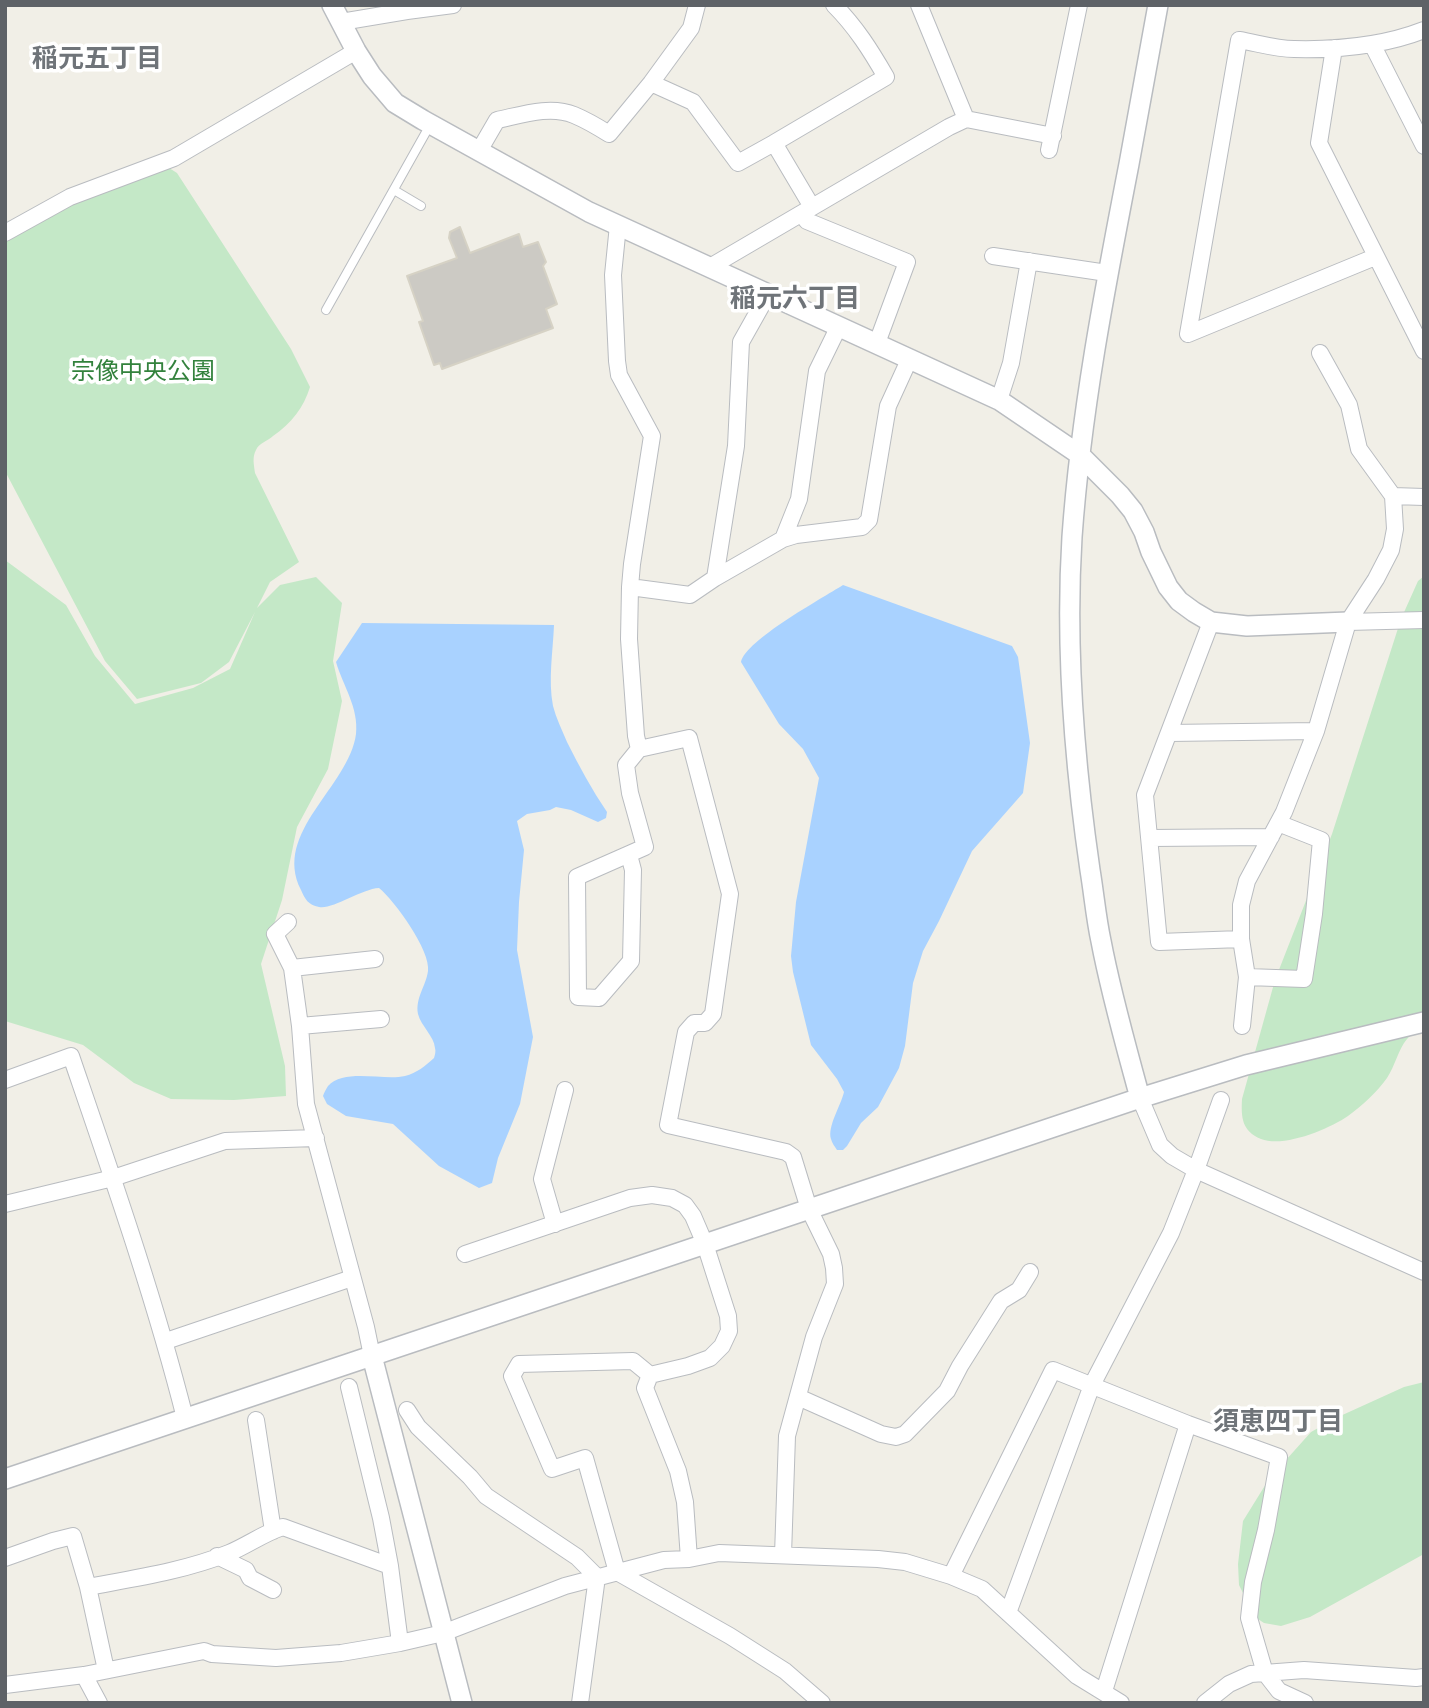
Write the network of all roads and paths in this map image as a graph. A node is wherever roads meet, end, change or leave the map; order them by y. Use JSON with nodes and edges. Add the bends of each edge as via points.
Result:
{"nodes":[{"id":1,"x":453,"y":5,"type":"edge"},
{"id":2,"x":697,"y":5,"type":"edge"},
{"id":3,"x":834,"y":5,"type":"edge"},
{"id":4,"x":919,"y":5,"type":"edge"},
{"id":5,"x":1079,"y":5,"type":"edge"},
{"id":6,"x":1158,"y":5,"type":"edge"},
{"id":7,"x":407,"y":8,"type":"edge"},
{"id":8,"x":337,"y":14,"type":"edge"},
{"id":9,"x":1424,"y":30,"type":"edge"},
{"id":10,"x":1372,"y":44,"type":"junction"},
{"id":11,"x":1335,"y":48,"type":"junction"},
{"id":12,"x":356,"y":51,"type":"junction"},
{"id":13,"x":651,"y":83,"type":"junction"},
{"id":14,"x":966,"y":119,"type":"junction"},
{"id":15,"x":430,"y":125,"type":"junction"},
{"id":16,"x":774,"y":143,"type":"junction"},
{"id":17,"x":1424,"y":146,"type":"edge"},
{"id":18,"x":479,"y":151,"type":"junction"},
{"id":19,"x":394,"y":190,"type":"junction"},
{"id":20,"x":421,"y":206,"type":"dead end"},
{"id":21,"x":807,"y":211,"type":"junction"},
{"id":22,"x":618,"y":225,"type":"junction"},
{"id":23,"x":5,"y":233,"type":"edge"},
{"id":24,"x":993,"y":256,"type":"dead end"},
{"id":25,"x":1375,"y":257,"type":"junction"},
{"id":26,"x":1029,"y":261,"type":"junction"},
{"id":27,"x":710,"y":267,"type":"junction"},
{"id":28,"x":1107,"y":273,"type":"junction"},
{"id":29,"x":768,"y":294,"type":"junction"},
{"id":30,"x":326,"y":310,"type":"dead end"},
{"id":31,"x":839,"y":326,"type":"junction"},
{"id":32,"x":877,"y":343,"type":"junction"},
{"id":33,"x":1424,"y":351,"type":"edge"},
{"id":34,"x":1320,"y":353,"type":"dead end"},
{"id":35,"x":909,"y":359,"type":"junction"},
{"id":36,"x":999,"y":400,"type":"junction"},
{"id":37,"x":1080,"y":455,"type":"junction"},
{"id":38,"x":1393,"y":496,"type":"junction"},
{"id":39,"x":1424,"y":497,"type":"edge"},
{"id":40,"x":783,"y":539,"type":"junction"},
{"id":41,"x":715,"y":578,"type":"junction"},
{"id":42,"x":630,"y":587,"type":"junction"},
{"id":43,"x":1424,"y":620,"type":"edge"},
{"id":44,"x":1211,"y":622,"type":"junction"},
{"id":45,"x":1348,"y":622,"type":"junction"},
{"id":46,"x":1316,"y":731,"type":"junction"},
{"id":47,"x":1169,"y":733,"type":"junction"},
{"id":48,"x":639,"y":749,"type":"junction"},
{"id":49,"x":1274,"y":830,"type":"junction"},
{"id":50,"x":1150,"y":838,"type":"junction"},
{"id":51,"x":629,"y":855,"type":"junction"},
{"id":52,"x":288,"y":922,"type":"dead end"},
{"id":53,"x":1241,"y":939,"type":"junction"},
{"id":54,"x":375,"y":959,"type":"dead end"},
{"id":55,"x":292,"y":968,"type":"junction"},
{"id":56,"x":1247,"y":977,"type":"junction"},
{"id":57,"x":381,"y":1019,"type":"dead end"},
{"id":58,"x":1424,"y":1022,"type":"edge"},
{"id":59,"x":300,"y":1026,"type":"junction"},
{"id":60,"x":1242,"y":1026,"type":"dead end"},
{"id":61,"x":5,"y":1080,"type":"edge"},
{"id":62,"x":565,"y":1090,"type":"dead end"},
{"id":63,"x":1140,"y":1098,"type":"junction"},
{"id":64,"x":1221,"y":1100,"type":"dead end"},
{"id":65,"x":316,"y":1138,"type":"junction"},
{"id":66,"x":1196,"y":1170,"type":"junction"},
{"id":67,"x":113,"y":1178,"type":"junction"},
{"id":68,"x":5,"y":1204,"type":"edge"},
{"id":69,"x":809,"y":1209,"type":"junction"},
{"id":70,"x":555,"y":1224,"type":"junction"},
{"id":71,"x":705,"y":1244,"type":"junction"},
{"id":72,"x":465,"y":1254,"type":"dead end"},
{"id":73,"x":1030,"y":1272,"type":"dead end"},
{"id":74,"x":1424,"y":1272,"type":"edge"},
{"id":75,"x":352,"y":1278,"type":"junction"},
{"id":76,"x":166,"y":1342,"type":"junction"},
{"id":77,"x":372,"y":1356,"type":"junction"},
{"id":78,"x":650,"y":1375,"type":"junction"},
{"id":79,"x":1092,"y":1385,"type":"junction"},
{"id":80,"x":349,"y":1388,"type":"dead end"},
{"id":81,"x":798,"y":1397,"type":"junction"},
{"id":82,"x":407,"y":1410,"type":"dead end"},
{"id":83,"x":185,"y":1418,"type":"junction"},
{"id":84,"x":256,"y":1420,"type":"dead end"},
{"id":85,"x":1188,"y":1424,"type":"junction"},
{"id":86,"x":5,"y":1479,"type":"edge"},
{"id":87,"x":273,"y":1531,"type":"junction"},
{"id":88,"x":783,"y":1555,"type":"junction"},
{"id":89,"x":217,"y":1556,"type":"junction"},
{"id":90,"x":5,"y":1558,"type":"edge"},
{"id":91,"x":690,"y":1559,"type":"junction"},
{"id":92,"x":390,"y":1566,"type":"junction"},
{"id":93,"x":617,"y":1572,"type":"junction"},
{"id":94,"x":951,"y":1576,"type":"junction"},
{"id":95,"x":597,"y":1577,"type":"junction"},
{"id":96,"x":89,"y":1587,"type":"junction"},
{"id":97,"x":273,"y":1590,"type":"dead end"},
{"id":98,"x":1008,"y":1613,"type":"junction"},
{"id":99,"x":443,"y":1633,"type":"junction"},
{"id":100,"x":400,"y":1643,"type":"junction"},
{"id":101,"x":106,"y":1670,"type":"junction"},
{"id":102,"x":1265,"y":1673,"type":"junction"},
{"id":103,"x":84,"y":1675,"type":"junction"},
{"id":104,"x":1424,"y":1677,"type":"edge"},
{"id":105,"x":5,"y":1685,"type":"edge"},
{"id":106,"x":1104,"y":1691,"type":"junction"},
{"id":107,"x":99,"y":1703,"type":"edge"},
{"id":108,"x":462,"y":1703,"type":"edge"},
{"id":109,"x":580,"y":1703,"type":"edge"},
{"id":110,"x":822,"y":1703,"type":"edge"},
{"id":111,"x":1121,"y":1703,"type":"edge"},
{"id":112,"x":1205,"y":1703,"type":"edge"},
{"id":113,"x":1305,"y":1703,"type":"edge"}],
"edges":[{"from":1,"to":7,"type":"street"},
{"from":2,"to":13,"type":"street","via":[[691,28]]},
{"from":3,"to":16,"type":"street","via":[[851,22],[886,77]]},
{"from":4,"to":14,"type":"street"},
{"from":5,"to":14,"type":"street","via":[[1051,143]]},
{"from":6,"to":28,"type":"street"},
{"from":7,"to":8,"type":"street"},
{"from":8,"to":12,"type":"street"},
{"from":9,"to":10,"type":"street"},
{"from":10,"to":11,"type":"street"},
{"from":10,"to":17,"type":"street"},
{"from":11,"to":25,"type":"street","via":[[1319,144]]},
{"from":11,"to":25,"type":"street","via":[[1291,49],[1239,40],[1188,334]]},
{"from":12,"to":15,"type":"street","via":[[395,103]]},
{"from":12,"to":23,"type":"street","via":[[174,158],[70,197]]},
{"from":13,"to":16,"type":"street","via":[[693,102],[738,163]]},
{"from":13,"to":18,"type":"street","via":[[609,134],[573,114],[538,111],[497,120]]},
{"from":14,"to":21,"type":"street"},
{"from":15,"to":18,"type":"street"},
{"from":15,"to":19,"type":"lane"},
{"from":16,"to":21,"type":"street"},
{"from":18,"to":22,"type":"street"},
{"from":19,"to":20,"type":"lane"},
{"from":19,"to":30,"type":"lane"},
{"from":21,"to":27,"type":"street"},
{"from":21,"to":32,"type":"street","via":[[807,221],[907,262]]},
{"from":22,"to":27,"type":"street"},
{"from":22,"to":42,"type":"street","via":[[613,275],[619,375],[652,436]]},
{"from":24,"to":26,"type":"street"},
{"from":25,"to":33,"type":"street"},
{"from":26,"to":28,"type":"street"},
{"from":26,"to":36,"type":"street","via":[[1012,363]]},
{"from":27,"to":29,"type":"street"},
{"from":28,"to":37,"type":"street"},
{"from":29,"to":31,"type":"street"},
{"from":29,"to":41,"type":"street","via":[[741,341],[736,446]]},
{"from":31,"to":32,"type":"street"},
{"from":31,"to":40,"type":"street","via":[[817,371],[799,499]]},
{"from":32,"to":35,"type":"street"},
{"from":34,"to":38,"type":"street","via":[[1349,405],[1359,449]]},
{"from":35,"to":36,"type":"street"},
{"from":35,"to":40,"type":"street","via":[[888,406],[869,520],[862,527]]},
{"from":36,"to":37,"type":"street"},
{"from":37,"to":44,"type":"street","via":[[1133,510],[1173,594]]},
{"from":37,"to":63,"type":"street","via":[[1070,605],[1075,750],[1101,942]]},
{"from":38,"to":39,"type":"street"},
{"from":38,"to":45,"type":"street","via":[[1391,550]]},
{"from":40,"to":41,"type":"street"},
{"from":41,"to":42,"type":"street","via":[[690,595]]},
{"from":42,"to":48,"type":"street","via":[[629,639]]},
{"from":43,"to":45,"type":"street"},
{"from":44,"to":45,"type":"street","via":[[1248,626]]},
{"from":44,"to":47,"type":"street"},
{"from":45,"to":46,"type":"street"},
{"from":46,"to":47,"type":"street"},
{"from":46,"to":49,"type":"street"},
{"from":47,"to":50,"type":"street","via":[[1145,795]]},
{"from":48,"to":51,"type":"street","via":[[626,765],[645,847]]},
{"from":48,"to":69,"type":"street","via":[[689,738],[730,894],[713,1014],[686,1032],[668,1125],[786,1152],[793,1157]]},
{"from":49,"to":50,"type":"street"},
{"from":49,"to":53,"type":"street","via":[[1247,881]]},
{"from":49,"to":56,"type":"street","via":[[1321,840],[1304,979]]},
{"from":50,"to":53,"type":"street","via":[[1158,942]]},
{"from":51,"to":51,"type":"street","via":[[577,877],[578,996],[599,998],[631,961],[633,870]]},
{"from":52,"to":55,"type":"street","via":[[275,934]]},
{"from":53,"to":56,"type":"street"},
{"from":54,"to":55,"type":"street"},
{"from":55,"to":59,"type":"street"},
{"from":56,"to":60,"type":"street"},
{"from":57,"to":59,"type":"street"},
{"from":58,"to":63,"type":"street","via":[[1246,1065]]},
{"from":59,"to":65,"type":"street","via":[[306,1104]]},
{"from":61,"to":67,"type":"street","via":[[71,1056]]},
{"from":62,"to":70,"type":"street","via":[[541,1179]]},
{"from":63,"to":66,"type":"street","via":[[1160,1144]]},
{"from":63,"to":69,"type":"street"},
{"from":64,"to":66,"type":"street"},
{"from":65,"to":67,"type":"street","via":[[225,1141]]},
{"from":65,"to":75,"type":"street"},
{"from":66,"to":74,"type":"street"},
{"from":66,"to":79,"type":"street","via":[[1171,1233]]},
{"from":67,"to":68,"type":"street"},
{"from":67,"to":76,"type":"street"},
{"from":69,"to":71,"type":"street"},
{"from":69,"to":81,"type":"street","via":[[831,1254],[835,1284]]},
{"from":70,"to":71,"type":"street","via":[[652,1195],[685,1205]]},
{"from":70,"to":72,"type":"street"},
{"from":71,"to":77,"type":"street"},
{"from":71,"to":78,"type":"street","via":[[729,1331],[710,1357]]},
{"from":73,"to":81,"type":"street","via":[[1018,1290],[1001,1301],[947,1391],[905,1434],[881,1434]]},
{"from":75,"to":76,"type":"street"},
{"from":75,"to":77,"type":"street"},
{"from":76,"to":83,"type":"street"},
{"from":77,"to":83,"type":"street"},
{"from":77,"to":99,"type":"street"},
{"from":78,"to":91,"type":"street","via":[[645,1388],[678,1471]]},
{"from":78,"to":93,"type":"street","via":[[633,1361],[519,1364],[512,1376],[552,1469],[585,1458]]},
{"from":79,"to":85,"type":"street"},
{"from":79,"to":94,"type":"street","via":[[1053,1370]]},
{"from":79,"to":98,"type":"street"},
{"from":80,"to":92,"type":"street"},
{"from":81,"to":88,"type":"street","via":[[787,1437]]},
{"from":82,"to":95,"type":"street","via":[[486,1496],[578,1557]]},
{"from":83,"to":86,"type":"street"},
{"from":84,"to":87,"type":"street"},
{"from":85,"to":102,"type":"street","via":[[1279,1457],[1248,1618]]},
{"from":85,"to":106,"type":"street"},
{"from":87,"to":89,"type":"street"},
{"from":87,"to":92,"type":"street","via":[[283,1528]]},
{"from":88,"to":91,"type":"street","via":[[719,1553]]},
{"from":88,"to":94,"type":"street","via":[[905,1562]]},
{"from":89,"to":96,"type":"street","via":[[181,1570]]},
{"from":89,"to":97,"type":"street"},
{"from":90,"to":96,"type":"street","via":[[73,1536]]},
{"from":91,"to":93,"type":"street","via":[[664,1560]]},
{"from":92,"to":100,"type":"street"},
{"from":93,"to":95,"type":"street"},
{"from":93,"to":110,"type":"street","via":[[785,1671]]},
{"from":94,"to":98,"type":"street","via":[[982,1589]]},
{"from":95,"to":99,"type":"street"},
{"from":95,"to":109,"type":"street"},
{"from":96,"to":101,"type":"street"},
{"from":98,"to":106,"type":"street","via":[[1077,1676]]},
{"from":99,"to":100,"type":"street"},
{"from":99,"to":108,"type":"street"},
{"from":100,"to":101,"type":"street","via":[[276,1658],[204,1651]]},
{"from":101,"to":103,"type":"street"},
{"from":102,"to":104,"type":"street","via":[[1304,1670]]},
{"from":102,"to":112,"type":"street","via":[[1229,1684]]},
{"from":102,"to":113,"type":"street","via":[[1279,1691]]},
{"from":103,"to":105,"type":"street"},
{"from":103,"to":107,"type":"street"},
{"from":106,"to":111,"type":"street"}]}
